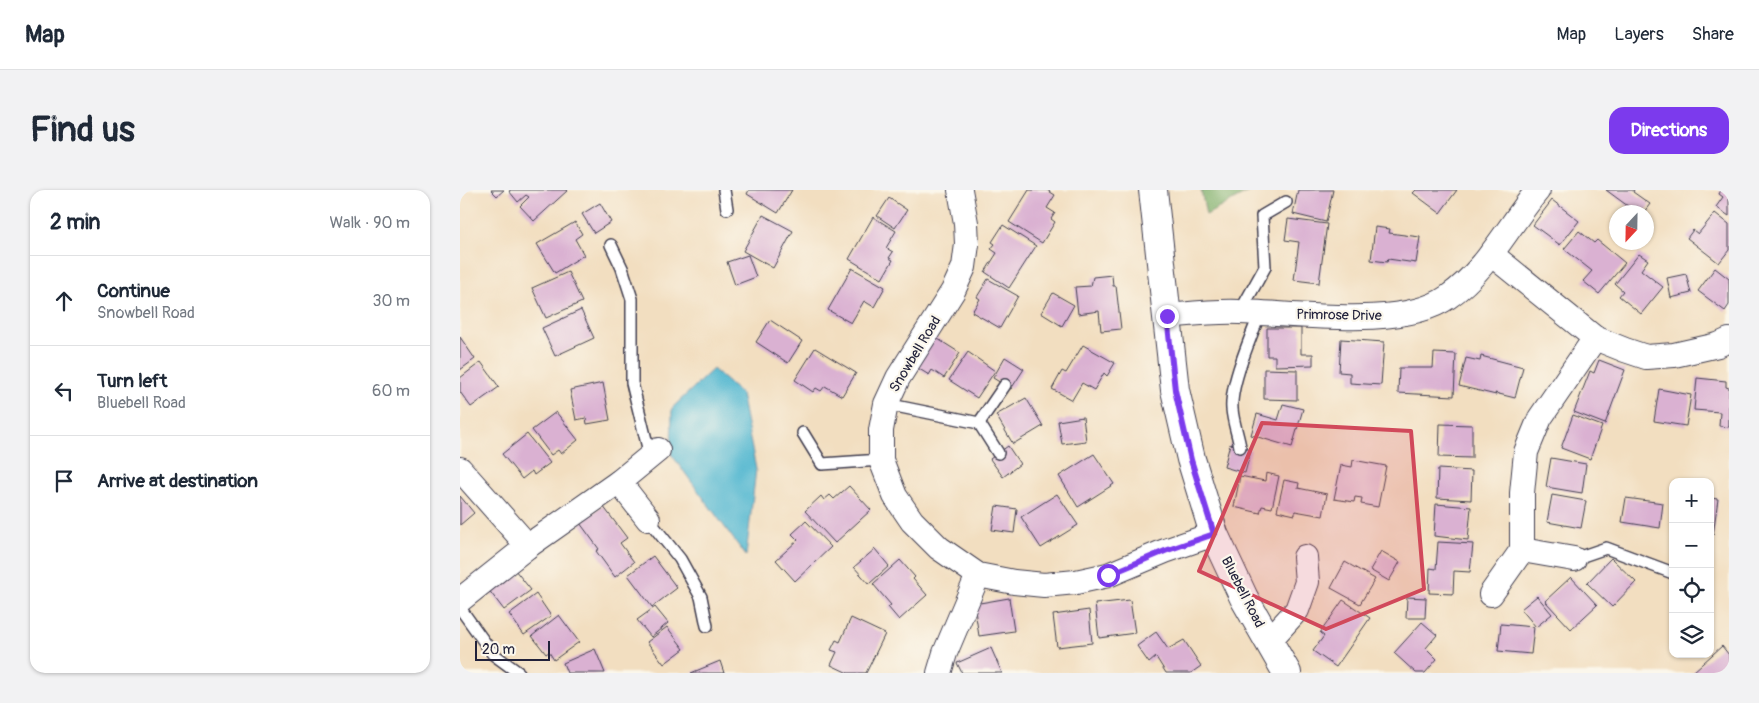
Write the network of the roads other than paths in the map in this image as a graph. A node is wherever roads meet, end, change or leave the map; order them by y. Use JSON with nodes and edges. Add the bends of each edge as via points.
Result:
{"nodes":[{"id":1,"x":724,"y":190,"type":"edge"},
{"id":2,"x":960,"y":190,"type":"edge"},
{"id":3,"x":1153,"y":190,"type":"edge"},
{"id":4,"x":1538,"y":190,"type":"edge"},
{"id":5,"x":1286,"y":202,"type":"dead end"},
{"id":6,"x":727,"y":209,"type":"dead end"},
{"id":7,"x":611,"y":245,"type":"dead end"},
{"id":8,"x":1491,"y":254,"type":"junction"},
{"id":9,"x":1250,"y":312,"type":"junction"},
{"id":10,"x":1167,"y":316,"type":"junction"},
{"id":11,"x":1595,"y":338,"type":"junction"},
{"id":12,"x":1729,"y":340,"type":"edge"},
{"id":13,"x":1005,"y":385,"type":"dead end"},
{"id":14,"x":886,"y":404,"type":"junction"},
{"id":15,"x":979,"y":423,"type":"junction"},
{"id":16,"x":803,"y":433,"type":"dead end"},
{"id":17,"x":1240,"y":448,"type":"dead end"},
{"id":18,"x":654,"y":453,"type":"joint"},
{"id":19,"x":998,"y":453,"type":"dead end"},
{"id":20,"x":881,"y":460,"type":"junction"},
{"id":21,"x":460,"y":469,"type":"edge"},
{"id":22,"x":619,"y":482,"type":"junction"},
{"id":23,"x":648,"y":519,"type":"joint"},
{"id":24,"x":1214,"y":534,"type":"junction"},
{"id":25,"x":528,"y":546,"type":"junction"},
{"id":26,"x":1522,"y":550,"type":"junction"},
{"id":27,"x":1305,"y":558,"type":"dead end"},
{"id":28,"x":1574,"y":559,"type":"joint"},
{"id":29,"x":1669,"y":572,"type":"edge"},
{"id":30,"x":978,"y":575,"type":"junction"},
{"id":31,"x":1491,"y":594,"type":"dead end"},
{"id":32,"x":460,"y":600,"type":"edge"},
{"id":33,"x":460,"y":608,"type":"edge"},
{"id":34,"x":708,"y":626,"type":"dead end"},
{"id":35,"x":1268,"y":642,"type":"junction"},
{"id":36,"x":520,"y":673,"type":"edge"},
{"id":37,"x":940,"y":673,"type":"edge"},
{"id":38,"x":1287,"y":673,"type":"edge"}],
"edges":[{"from":1,"to":6,"type":"lane"},
{"from":2,"to":14,"type":"street","name":"Snowbell Road","via":[[966,223],[964,267]]},
{"from":3,"to":10,"type":"street","name":"Bluebell Road"},
{"from":4,"to":8,"type":"street","name":"Primrose Drive"},
{"from":5,"to":9,"type":"lane","via":[[1262,216],[1265,267]]},
{"from":7,"to":18,"type":"lane","via":[[632,299],[632,383]]},
{"from":8,"to":9,"type":"street","name":"Primrose Drive","via":[[1458,289],[1424,309],[1394,316]]},
{"from":8,"to":11,"type":"street"},
{"from":9,"to":10,"type":"street","name":"Primrose Drive"},
{"from":9,"to":17,"type":"lane","via":[[1232,408]]},
{"from":10,"to":24,"type":"street","name":"Bluebell Road","via":[[1175,390],[1191,460]]},
{"from":11,"to":12,"type":"street","via":[[1646,357],[1674,355]]},
{"from":11,"to":26,"type":"street","via":[[1540,418],[1526,452]]},
{"from":13,"to":15,"type":"lane"},
{"from":14,"to":15,"type":"lane"},
{"from":14,"to":20,"type":"street","name":"Snowbell Road","via":[[880,430]]},
{"from":15,"to":19,"type":"lane"},
{"from":16,"to":20,"type":"lane","via":[[822,464]]},
{"from":18,"to":22,"type":"street"},
{"from":20,"to":30,"type":"street","name":"Snowbell Road","via":[[894,496],[912,520],[939,548]]},
{"from":21,"to":25,"type":"street"},
{"from":22,"to":23,"type":"street"},
{"from":22,"to":25,"type":"street"},
{"from":23,"to":34,"type":"lane","via":[[680,559],[701,597]]},
{"from":24,"to":30,"type":"street","name":"Snowbell Road","via":[[1108,575],[1076,582],[1044,585]]},
{"from":24,"to":35,"type":"street","name":"Bluebell Road"},
{"from":25,"to":32,"type":"street"},
{"from":26,"to":28,"type":"street"},
{"from":26,"to":31,"type":"street"},
{"from":27,"to":35,"type":"street","name":"Bluebell Road","via":[[1307,582],[1297,610]]},
{"from":28,"to":29,"type":"lane","via":[[1606,548]]},
{"from":30,"to":37,"type":"street","via":[[944,653]]},
{"from":33,"to":36,"type":"lane","via":[[493,654]]},
{"from":35,"to":38,"type":"street","name":"Bluebell Road"}]}
